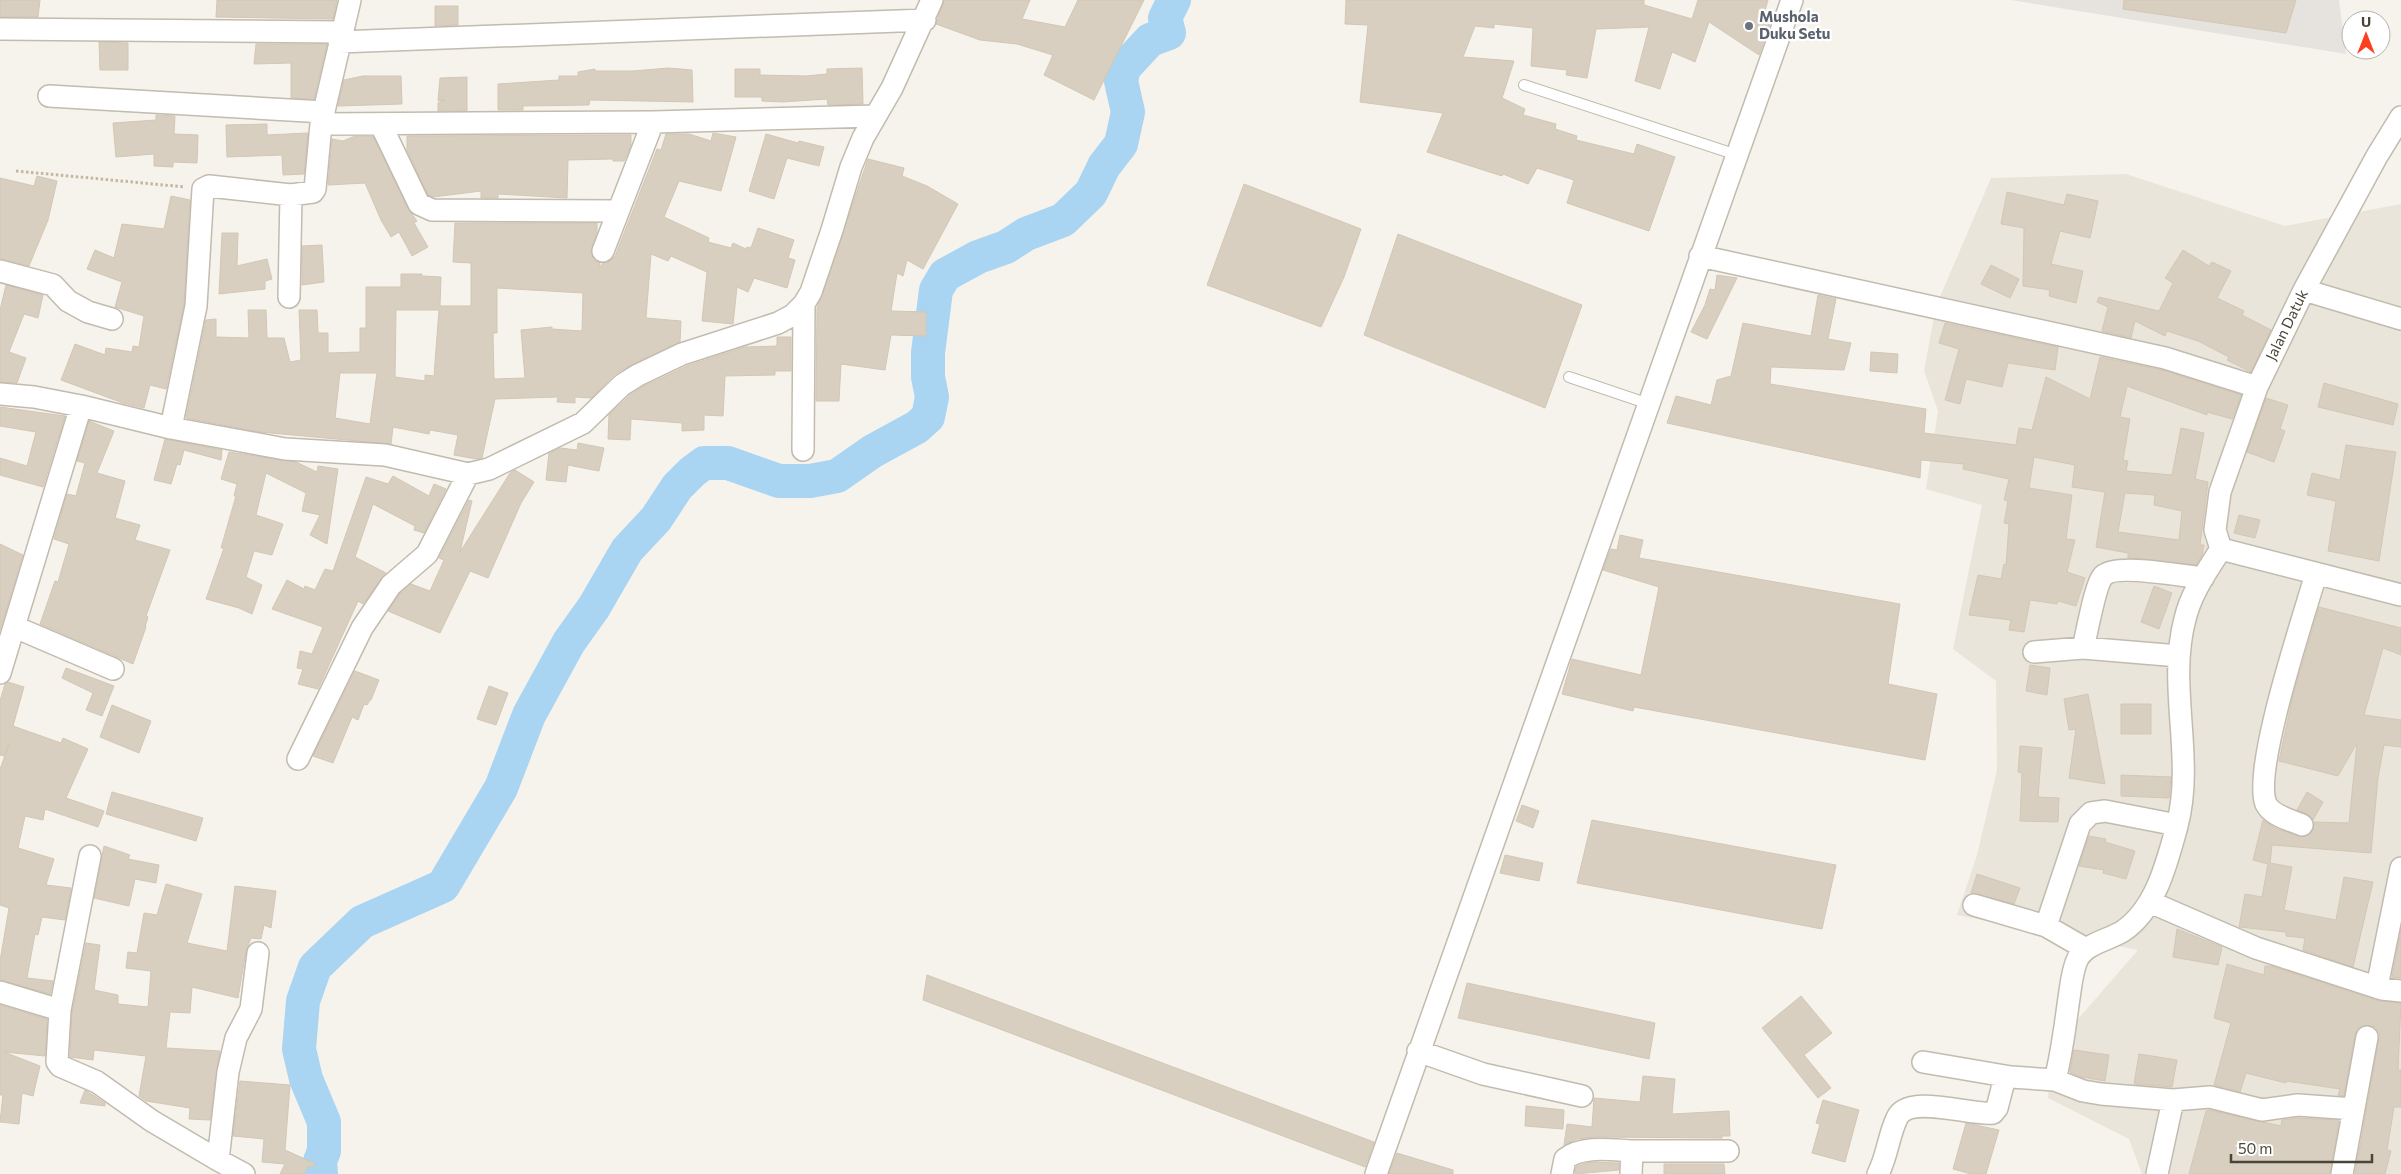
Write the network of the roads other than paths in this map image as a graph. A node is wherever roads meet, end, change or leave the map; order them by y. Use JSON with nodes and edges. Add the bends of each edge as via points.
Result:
{"nodes":[{"id":1,"x":350,"y":0,"type":"edge"},
{"id":2,"x":932,"y":0,"type":"edge"},
{"id":3,"x":1792,"y":0,"type":"edge"},
{"id":4,"x":924,"y":20,"type":"junction"},
{"id":5,"x":0,"y":29,"type":"edge"},
{"id":6,"x":340,"y":37,"type":"junction"},
{"id":7,"x":1524,"y":85,"type":"dead end"},
{"id":8,"x":49,"y":96,"type":"dead end"},
{"id":9,"x":875,"y":116,"type":"junction"},
{"id":10,"x":2401,"y":117,"type":"edge"},
{"id":11,"x":322,"y":118,"type":"junction"},
{"id":12,"x":653,"y":122,"type":"junction"},
{"id":13,"x":381,"y":125,"type":"junction"},
{"id":14,"x":1737,"y":155,"type":"junction"},
{"id":15,"x":291,"y":195,"type":"junction"},
{"id":16,"x":618,"y":210,"type":"junction"},
{"id":17,"x":603,"y":251,"type":"dead end"},
{"id":18,"x":1700,"y":256,"type":"junction"},
{"id":19,"x":0,"y":271,"type":"edge"},
{"id":20,"x":2304,"y":290,"type":"junction"},
{"id":21,"x":289,"y":297,"type":"dead end"},
{"id":22,"x":804,"y":304,"type":"junction"},
{"id":23,"x":112,"y":319,"type":"dead end"},
{"id":24,"x":2401,"y":319,"type":"edge"},
{"id":25,"x":1569,"y":377,"type":"dead end"},
{"id":26,"x":2257,"y":387,"type":"junction"},
{"id":27,"x":0,"y":394,"type":"edge"},
{"id":28,"x":1649,"y":404,"type":"junction"},
{"id":29,"x":82,"y":406,"type":"junction"},
{"id":30,"x":171,"y":428,"type":"junction"},
{"id":31,"x":803,"y":450,"type":"dead end"},
{"id":32,"x":468,"y":474,"type":"junction"},
{"id":33,"x":2221,"y":549,"type":"junction"},
{"id":34,"x":2311,"y":573,"type":"junction"},
{"id":35,"x":2202,"y":578,"type":"junction"},
{"id":36,"x":2401,"y":595,"type":"edge"},
{"id":37,"x":15,"y":626,"type":"junction"},
{"id":38,"x":2084,"y":648,"type":"junction"},
{"id":39,"x":2034,"y":652,"type":"dead end"},
{"id":40,"x":2179,"y":656,"type":"junction"},
{"id":41,"x":113,"y":669,"type":"dead end"},
{"id":42,"x":0,"y":673,"type":"edge"},
{"id":43,"x":298,"y":759,"type":"dead end"},
{"id":44,"x":2302,"y":825,"type":"dead end"},
{"id":45,"x":2177,"y":826,"type":"junction"},
{"id":46,"x":90,"y":856,"type":"dead end"},
{"id":47,"x":2401,"y":868,"type":"edge"},
{"id":48,"x":2150,"y":902,"type":"junction"},
{"id":49,"x":1974,"y":905,"type":"dead end"},
{"id":50,"x":2046,"y":926,"type":"junction"},
{"id":51,"x":2086,"y":949,"type":"junction"},
{"id":52,"x":258,"y":953,"type":"dead end"},
{"id":53,"x":2376,"y":987,"type":"junction"},
{"id":54,"x":2401,"y":991,"type":"edge"},
{"id":55,"x":0,"y":992,"type":"edge"},
{"id":56,"x":60,"y":1010,"type":"junction"},
{"id":57,"x":2366,"y":1037,"type":"dead end"},
{"id":58,"x":1418,"y":1051,"type":"junction"},
{"id":59,"x":1923,"y":1062,"type":"dead end"},
{"id":60,"x":2011,"y":1077,"type":"junction"},
{"id":61,"x":2055,"y":1080,"type":"junction"},
{"id":62,"x":1582,"y":1096,"type":"dead end"},
{"id":63,"x":2173,"y":1100,"type":"junction"},
{"id":64,"x":2354,"y":1109,"type":"junction"},
{"id":65,"x":1632,"y":1151,"type":"junction"},
{"id":66,"x":1728,"y":1151,"type":"dead end"},
{"id":67,"x":218,"y":1160,"type":"junction"},
{"id":68,"x":244,"y":1174,"type":"edge"},
{"id":69,"x":1376,"y":1174,"type":"edge"},
{"id":70,"x":1562,"y":1174,"type":"edge"},
{"id":71,"x":1631,"y":1174,"type":"edge"},
{"id":72,"x":1878,"y":1174,"type":"edge"},
{"id":73,"x":2157,"y":1174,"type":"edge"},
{"id":74,"x":2342,"y":1174,"type":"edge"}],
"edges":[{"from":1,"to":6,"type":"street"},
{"from":2,"to":4,"type":"street"},
{"from":3,"to":14,"type":"street"},
{"from":4,"to":6,"type":"street"},
{"from":4,"to":9,"type":"street"},
{"from":5,"to":6,"type":"street"},
{"from":6,"to":11,"type":"street"},
{"from":7,"to":14,"type":"lane"},
{"from":8,"to":11,"type":"street"},
{"from":9,"to":12,"type":"street"},
{"from":9,"to":22,"type":"street","via":[[851,167],[811,292]]},
{"from":10,"to":20,"type":"street","name":"Jalan Datuk"},
{"from":11,"to":13,"type":"street"},
{"from":11,"to":15,"type":"street","via":[[315,189]]},
{"from":12,"to":13,"type":"street"},
{"from":12,"to":16,"type":"street"},
{"from":13,"to":16,"type":"street","via":[[419,204],[424,208]]},
{"from":14,"to":18,"type":"street"},
{"from":15,"to":21,"type":"street"},
{"from":15,"to":30,"type":"street","via":[[209,186],[203,189],[196,306]]},
{"from":16,"to":17,"type":"street"},
{"from":18,"to":26,"type":"street","via":[[2164,358]]},
{"from":18,"to":28,"type":"street"},
{"from":19,"to":23,"type":"street","via":[[53,285],[68,301],[88,312]]},
{"from":20,"to":24,"type":"street"},
{"from":20,"to":26,"type":"street","name":"Jalan Datuk"},
{"from":22,"to":31,"type":"street"},
{"from":22,"to":32,"type":"street","via":[[778,323],[682,354],[638,374],[583,423],[489,469]]},
{"from":25,"to":28,"type":"lane"},
{"from":26,"to":33,"type":"street","name":"Jalan Datuk","via":[[2220,492],[2215,530]]},
{"from":27,"to":29,"type":"street"},
{"from":28,"to":58,"type":"street"},
{"from":29,"to":30,"type":"street"},
{"from":29,"to":37,"type":"street"},
{"from":30,"to":32,"type":"street","via":[[285,449],[385,455]]},
{"from":32,"to":43,"type":"street","via":[[427,554],[391,585],[362,628]]},
{"from":33,"to":34,"type":"street"},
{"from":33,"to":35,"type":"street"},
{"from":34,"to":36,"type":"street"},
{"from":34,"to":44,"type":"street","via":[[2266,749],[2264,786],[2266,804],[2272,812]]},
{"from":35,"to":38,"type":"street","via":[[2112,570],[2102,577],[2096,591]]},
{"from":35,"to":40,"type":"street","via":[[2184,620]]},
{"from":37,"to":41,"type":"street"},
{"from":37,"to":42,"type":"street"},
{"from":38,"to":39,"type":"street"},
{"from":38,"to":40,"type":"street"},
{"from":40,"to":45,"type":"street","via":[[2184,771]]},
{"from":45,"to":48,"type":"street"},
{"from":45,"to":50,"type":"street","via":[[2105,811],[2091,813],[2080,824]]},
{"from":46,"to":56,"type":"street"},
{"from":47,"to":53,"type":"street"},
{"from":48,"to":51,"type":"street","via":[[2126,928]]},
{"from":48,"to":53,"type":"street","via":[[2256,948]]},
{"from":49,"to":50,"type":"street"},
{"from":50,"to":51,"type":"street"},
{"from":51,"to":61,"type":"street","via":[[2079,956],[2073,974]]},
{"from":52,"to":67,"type":"street","via":[[251,1010],[236,1038],[228,1072]]},
{"from":53,"to":54,"type":"street"},
{"from":55,"to":56,"type":"street"},
{"from":56,"to":67,"type":"street","via":[[56,1058],[60,1066],[97,1082],[152,1122]]},
{"from":57,"to":64,"type":"street"},
{"from":58,"to":62,"type":"street","via":[[1483,1074]]},
{"from":58,"to":69,"type":"street"},
{"from":59,"to":60,"type":"street"},
{"from":60,"to":61,"type":"street"},
{"from":60,"to":72,"type":"street","via":[[2004,1081],[1993,1113],[1936,1107],[1907,1108],[1897,1116],[1888,1154]]},
{"from":61,"to":63,"type":"street","via":[[2101,1094]]},
{"from":63,"to":64,"type":"street","via":[[2210,1097],[2262,1110],[2298,1105]]},
{"from":63,"to":73,"type":"street"},
{"from":64,"to":74,"type":"street"},
{"from":65,"to":66,"type":"street"},
{"from":65,"to":70,"type":"street","via":[[1603,1149],[1569,1155]]},
{"from":65,"to":71,"type":"street"},
{"from":67,"to":68,"type":"street"}]}
